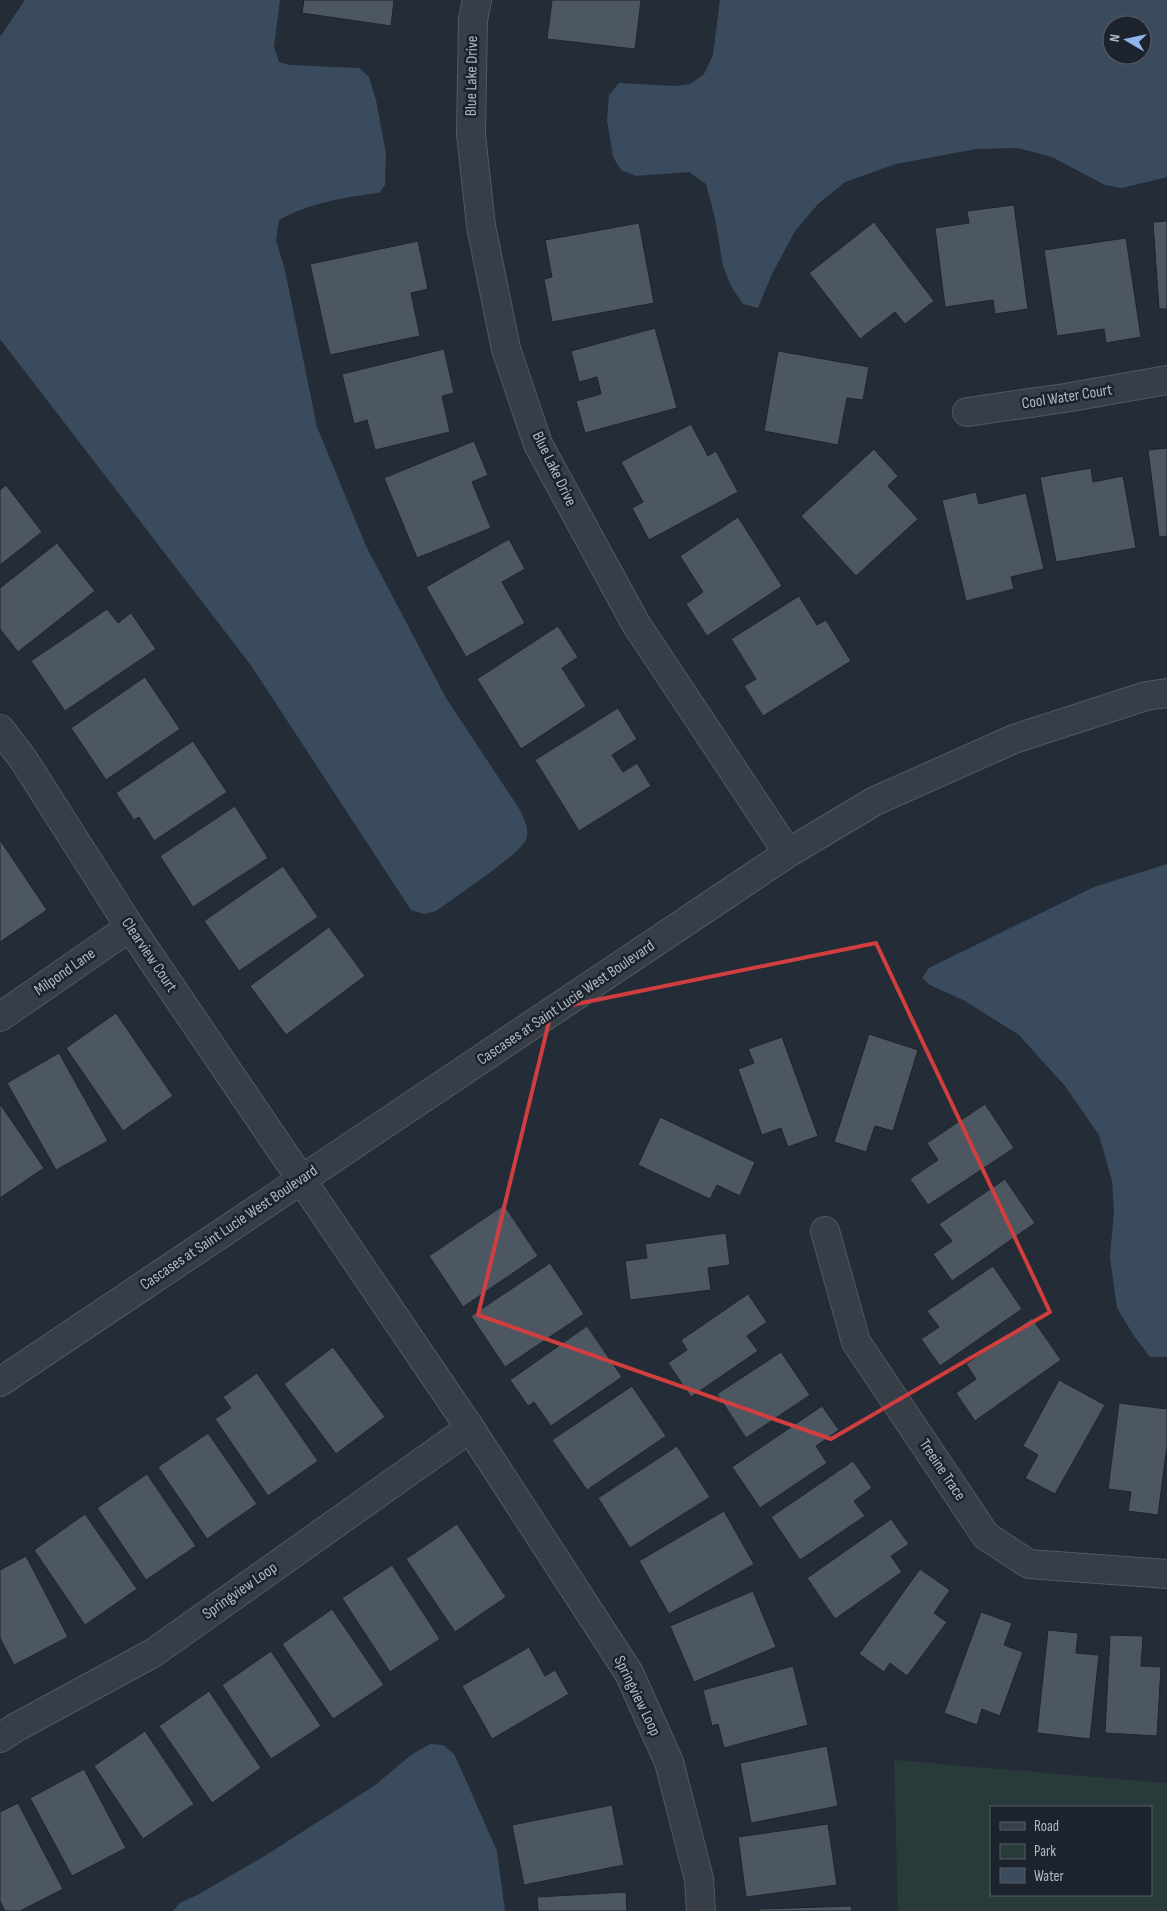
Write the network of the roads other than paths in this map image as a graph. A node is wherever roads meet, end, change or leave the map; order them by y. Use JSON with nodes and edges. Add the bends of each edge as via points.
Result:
{"nodes":[{"id":1,"x":477,"y":0,"type":"edge"},
{"id":2,"x":1167,"y":380,"type":"edge"},
{"id":3,"x":967,"y":412,"type":"dead end"},
{"id":4,"x":1167,"y":693,"type":"edge"},
{"id":5,"x":0,"y":729,"type":"edge"},
{"id":6,"x":788,"y":853,"type":"junction"},
{"id":7,"x":130,"y":927,"type":"junction"},
{"id":8,"x":0,"y":1017,"type":"edge"},
{"id":9,"x":302,"y":1179,"type":"junction"},
{"id":10,"x":826,"y":1232,"type":"dead end"},
{"id":11,"x":0,"y":1382,"type":"edge"},
{"id":12,"x":470,"y":1428,"type":"junction"},
{"id":13,"x":1167,"y":1574,"type":"edge"},
{"id":14,"x":0,"y":1738,"type":"edge"},
{"id":15,"x":701,"y":1911,"type":"edge"}],
"edges":[{"from":1,"to":6,"type":"street","name":"Blue Lake Drive","via":[[473,20],[471,134],[481,226],[506,349],[538,444],[636,624]]},
{"from":2,"to":3,"type":"street","name":"Cool Water Court"},
{"from":4,"to":6,"type":"street","name":"Cascases at Saint Lucie West Boulevard","via":[[1146,696],[1014,739],[875,801]]},
{"from":5,"to":7,"type":"street","name":"Clearview Court","via":[[23,759]]},
{"from":6,"to":9,"type":"street","name":"Cascases at Saint Lucie West Boulevard"},
{"from":7,"to":8,"type":"street","name":"Milpond Lane"},
{"from":7,"to":9,"type":"street","name":"Clearview Court"},
{"from":9,"to":11,"type":"street","name":"Cascases at Saint Lucie West Boulevard"},
{"from":9,"to":12,"type":"street","name":"Springview Loop"},
{"from":10,"to":13,"type":"street","name":"Treeine Trace","via":[[856,1342],[986,1536],[1029,1564]]},
{"from":12,"to":14,"type":"street","name":"Springview Loop","via":[[153,1653]]},
{"from":12,"to":15,"type":"street","name":"Springview Loop","via":[[630,1673],[669,1762],[699,1880]]}]}
